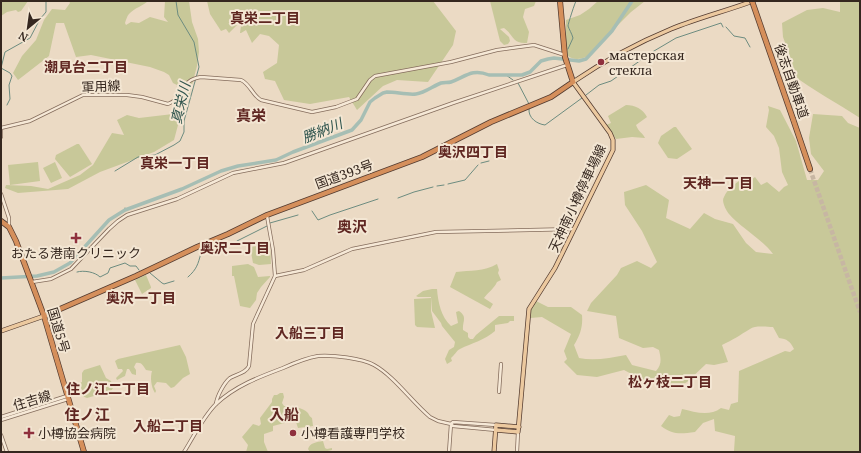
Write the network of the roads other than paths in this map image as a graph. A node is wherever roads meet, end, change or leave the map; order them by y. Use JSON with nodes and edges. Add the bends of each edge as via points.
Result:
{"nodes":[{"id":1,"x":560,"y":1,"type":"edge"},
{"id":2,"x":753,"y":1,"type":"edge"},
{"id":3,"x":565,"y":56,"type":"junction"},
{"id":4,"x":567,"y":64,"type":"junction"},
{"id":5,"x":574,"y":82,"type":"junction"},
{"id":6,"x":2,"y":128,"type":"edge"},
{"id":7,"x":1,"y":137,"type":"edge"},
{"id":8,"x":811,"y":169,"type":"tunnel mouth"},
{"id":9,"x":1,"y":194,"type":"edge"},
{"id":10,"x":267,"y":215,"type":"junction"},
{"id":11,"x":1,"y":221,"type":"edge"},
{"id":12,"x":10,"y":227,"type":"junction"},
{"id":13,"x":575,"y":229,"type":"junction"},
{"id":14,"x":275,"y":276,"type":"junction"},
{"id":15,"x":32,"y":282,"type":"junction"},
{"id":16,"x":44,"y":316,"type":"junction"},
{"id":17,"x":1,"y":331,"type":"edge"},
{"id":18,"x":501,"y":364,"type":"dead end"},
{"id":19,"x":499,"y":392,"type":"dead end"},
{"id":20,"x":68,"y":397,"type":"junction"},
{"id":21,"x":216,"y":404,"type":"junction"},
{"id":22,"x":1,"y":417,"type":"edge"},
{"id":23,"x":1,"y":420,"type":"edge"},
{"id":24,"x":451,"y":424,"type":"junction"},
{"id":25,"x":496,"y":425,"type":"junction"},
{"id":26,"x":519,"y":427,"type":"junction"},
{"id":27,"x":496,"y":430,"type":"junction"},
{"id":28,"x":518,"y":432,"type":"junction"},
{"id":29,"x":1,"y":435,"type":"edge"},
{"id":30,"x":7,"y":452,"type":"edge"},
{"id":31,"x":84,"y":452,"type":"edge"},
{"id":32,"x":184,"y":452,"type":"edge"},
{"id":33,"x":449,"y":452,"type":"edge"},
{"id":34,"x":494,"y":452,"type":"edge"},
{"id":35,"x":517,"y":452,"type":"edge"}],
"edges":[{"from":1,"to":3,"type":"highway"},
{"from":2,"to":5,"type":"main road","via":[[671,29],[586,72]]},
{"from":2,"to":8,"type":"highway","name":"後志自動車道","bridge":true},
{"from":3,"to":4,"type":"highway"},
{"from":3,"to":6,"type":"street","name":"軍用線","via":[[534,45],[497,50],[375,76],[355,101],[312,112],[258,99],[241,80],[201,77],[191,79],[184,85],[175,101],[168,104],[138,96],[82,94],[30,121]]},
{"from":4,"to":5,"type":"highway"},
{"from":4,"to":15,"type":"street","via":[[284,163],[234,173],[177,199],[127,216],[109,229],[71,269],[51,279]]},
{"from":5,"to":10,"type":"highway","name":"国道393号","via":[[551,97],[491,122],[422,157]]},
{"from":5,"to":13,"type":"main road","name":"天神南小樽停車場線","via":[[614,143]]},
{"from":6,"to":7,"type":"street"},
{"from":9,"to":12,"type":"street"},
{"from":10,"to":14,"type":"street","via":[[274,250]]},
{"from":10,"to":16,"type":"highway","name":"国道393号"},
{"from":11,"to":12,"type":"highway"},
{"from":12,"to":15,"type":"highway","name":"国道5号"},
{"from":13,"to":14,"type":"street","via":[[436,232],[352,249],[304,270]]},
{"from":13,"to":26,"type":"main road","name":"天神南小樽停車場線","via":[[528,312]]},
{"from":14,"to":21,"type":"street","via":[[253,324],[249,366],[246,371],[230,378]]},
{"from":15,"to":16,"type":"highway","name":"国道5号"},
{"from":16,"to":17,"type":"main road"},
{"from":16,"to":20,"type":"highway","name":"国道5号"},
{"from":18,"to":19,"type":"street"},
{"from":20,"to":22,"type":"street","name":"住吉線"},
{"from":20,"to":23,"type":"street","name":"住吉線"},
{"from":20,"to":31,"type":"highway","name":"国道5号"},
{"from":21,"to":24,"type":"street","via":[[230,392],[252,380],[303,360],[328,356],[374,365],[430,417]]},
{"from":21,"to":32,"type":"street"},
{"from":24,"to":25,"type":"street","via":[[453,422]]},
{"from":24,"to":27,"type":"street"},
{"from":24,"to":33,"type":"street"},
{"from":25,"to":26,"type":"main road"},
{"from":25,"to":27,"type":"main road"},
{"from":26,"to":28,"type":"main road","name":"天神南小樽停車場線"},
{"from":27,"to":28,"type":"main road"},
{"from":27,"to":34,"type":"main road"},
{"from":28,"to":35,"type":"street"},
{"from":29,"to":30,"type":"street"}]}
